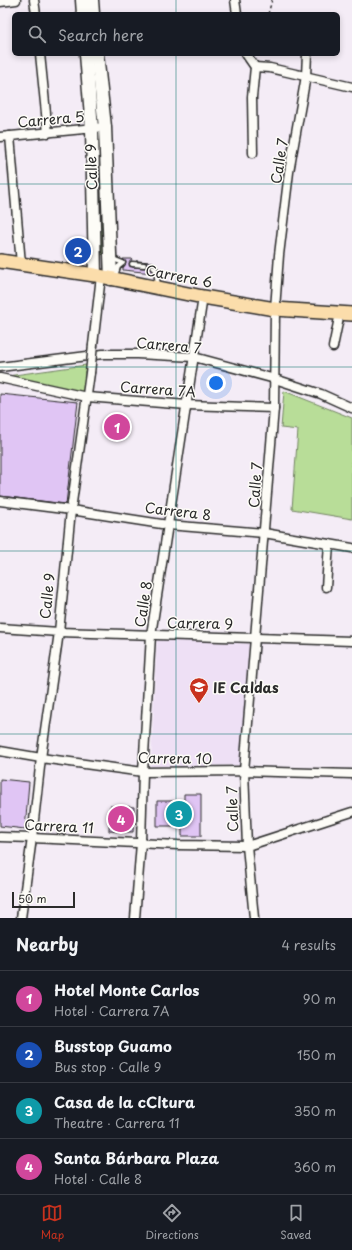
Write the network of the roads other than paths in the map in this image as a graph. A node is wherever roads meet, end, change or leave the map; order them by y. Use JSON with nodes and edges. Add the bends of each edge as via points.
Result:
{"nodes":[{"id":1,"x":16,"y":0,"type":"edge"},
{"id":2,"x":34,"y":0,"type":"edge"},
{"id":3,"x":82,"y":0,"type":"edge"},
{"id":4,"x":92,"y":0,"type":"edge"},
{"id":5,"x":235,"y":0,"type":"edge"},
{"id":6,"x":0,"y":2,"type":"edge"},
{"id":7,"x":36,"y":12,"type":"edge"},
{"id":8,"x":83,"y":12,"type":"edge"},
{"id":9,"x":93,"y":12,"type":"edge"},
{"id":10,"x":237,"y":12,"type":"edge"},
{"id":11,"x":40,"y":56,"type":"edge"},
{"id":12,"x":86,"y":56,"type":"edge"},
{"id":13,"x":97,"y":56,"type":"edge"},
{"id":14,"x":247,"y":56,"type":"edge"},
{"id":15,"x":307,"y":56,"type":"edge"},
{"id":16,"x":255,"y":67,"type":"junction"},
{"id":17,"x":306,"y":76,"type":"junction"},
{"id":18,"x":352,"y":87,"type":"edge"},
{"id":19,"x":105,"y":127,"type":"junction"},
{"id":20,"x":92,"y":129,"type":"junction"},
{"id":21,"x":48,"y":133,"type":"junction"},
{"id":22,"x":0,"y":136,"type":"edge"},
{"id":23,"x":10,"y":136,"type":"junction"},
{"id":24,"x":253,"y":153,"type":"dead end"},
{"id":25,"x":0,"y":262,"type":"edge"},
{"id":26,"x":21,"y":264,"type":"junction"},
{"id":27,"x":132,"y":264,"type":"dead end"},
{"id":28,"x":144,"y":265,"type":"dead end"},
{"id":29,"x":153,"y":267,"type":"dead end"},
{"id":30,"x":105,"y":277,"type":"junction"},
{"id":31,"x":158,"y":288,"type":"junction"},
{"id":32,"x":203,"y":297,"type":"junction"},
{"id":33,"x":275,"y":309,"type":"junction"},
{"id":34,"x":346,"y":313,"type":"edge"},
{"id":35,"x":332,"y":346,"type":"dead end"},
{"id":36,"x":194,"y":357,"type":"junction"},
{"id":37,"x":0,"y":367,"type":"edge"},
{"id":38,"x":0,"y":378,"type":"edge"},
{"id":39,"x":275,"y":379,"type":"junction"},
{"id":40,"x":88,"y":397,"type":"junction"},
{"id":41,"x":187,"y":405,"type":"junction"},
{"id":42,"x":274,"y":408,"type":"junction"},
{"id":43,"x":352,"y":408,"type":"edge"},
{"id":44,"x":0,"y":501,"type":"edge"},
{"id":45,"x":72,"y":510,"type":"junction"},
{"id":46,"x":168,"y":525,"type":"junction"},
{"id":47,"x":264,"y":533,"type":"junction"},
{"id":48,"x":329,"y":544,"type":"junction"},
{"id":49,"x":352,"y":548,"type":"edge"},
{"id":50,"x":326,"y":587,"type":"dead end"},
{"id":51,"x":0,"y":628,"type":"edge"},
{"id":52,"x":59,"y":632,"type":"junction"},
{"id":53,"x":151,"y":635,"type":"junction"},
{"id":54,"x":255,"y":637,"type":"junction"},
{"id":55,"x":352,"y":641,"type":"edge"},
{"id":56,"x":0,"y":751,"type":"edge"},
{"id":57,"x":41,"y":758,"type":"junction"},
{"id":58,"x":244,"y":771,"type":"junction"},
{"id":59,"x":142,"y":772,"type":"junction"},
{"id":60,"x":352,"y":774,"type":"edge"},
{"id":61,"x":352,"y":812,"type":"edge"},
{"id":62,"x":0,"y":837,"type":"edge"},
{"id":63,"x":32,"y":838,"type":"junction"},
{"id":64,"x":141,"y":843,"type":"junction"},
{"id":65,"x":247,"y":846,"type":"junction"},
{"id":66,"x":21,"y":918,"type":"edge"},
{"id":67,"x":135,"y":918,"type":"edge"},
{"id":68,"x":254,"y":918,"type":"edge"}],
"edges":[{"from":1,"to":6,"type":"street"},
{"from":2,"to":7,"type":"street"},
{"from":3,"to":8,"type":"street"},
{"from":4,"to":9,"type":"street"},
{"from":5,"to":10,"type":"street"},
{"from":11,"to":21,"type":"street"},
{"from":12,"to":20,"type":"street","name":"Calle 9"},
{"from":13,"to":19,"type":"street","name":"Calle 9"},
{"from":14,"to":16,"type":"street"},
{"from":15,"to":17,"type":"street","name":"Calle 7"},
{"from":16,"to":17,"type":"street"},
{"from":16,"to":24,"type":"street","via":[[252,97]]},
{"from":17,"to":18,"type":"street"},
{"from":17,"to":33,"type":"street","name":"Calle 7","via":[[289,172]]},
{"from":19,"to":20,"type":"street","name":"Carrera 5"},
{"from":19,"to":30,"type":"street","name":"Calle 9","via":[[110,258]]},
{"from":20,"to":21,"type":"street","name":"Carrera 5"},
{"from":20,"to":30,"type":"street","name":"Calle 9"},
{"from":21,"to":23,"type":"street","name":"Carrera 5"},
{"from":22,"to":23,"type":"street","name":"Carrera 5"},
{"from":23,"to":26,"type":"street"},
{"from":25,"to":26,"type":"main road","name":"Carrera 6"},
{"from":26,"to":30,"type":"main road","name":"Carrera 6"},
{"from":27,"to":28,"type":"lane"},
{"from":29,"to":31,"type":"lane","via":[[156,270]]},
{"from":30,"to":31,"type":"main road","name":"Carrera 6"},
{"from":30,"to":40,"type":"street","name":"Calle 9","bridge":true,"via":[[93,345]]},
{"from":31,"to":32,"type":"main road","name":"Carrera 6"},
{"from":32,"to":33,"type":"main road","name":"Carrera 6"},
{"from":32,"to":36,"type":"street","name":"Calle 8"},
{"from":33,"to":34,"type":"main road","name":"Carrera 6"},
{"from":33,"to":39,"type":"street","name":"Calle 7"},
{"from":34,"to":35,"type":"street"},
{"from":36,"to":37,"type":"street","name":"Carrera 7","via":[[104,354]]},
{"from":36,"to":39,"type":"street","name":"Carrera 7"},
{"from":36,"to":41,"type":"street","name":"Calle 8"},
{"from":38,"to":40,"type":"street","name":"Carrera 7A"},
{"from":39,"to":42,"type":"street","name":"Calle 7"},
{"from":39,"to":43,"type":"street","name":"Carrera 7","via":[[321,394]]},
{"from":40,"to":41,"type":"street","name":"Carrera 7A"},
{"from":40,"to":45,"type":"street","name":"Calle 9"},
{"from":41,"to":42,"type":"street","name":"Carrera 7A"},
{"from":41,"to":46,"type":"street","name":"Calle 8"},
{"from":42,"to":47,"type":"street","name":"Calle 7"},
{"from":44,"to":45,"type":"street","name":"Carrera 8"},
{"from":45,"to":46,"type":"street","name":"Carrera 8"},
{"from":45,"to":52,"type":"street","name":"Calle 9"},
{"from":46,"to":47,"type":"street","name":"Carrera 8"},
{"from":46,"to":53,"type":"street","name":"Calle 8"},
{"from":47,"to":48,"type":"street","name":"Carrera 8"},
{"from":47,"to":54,"type":"street","name":"Calle 7"},
{"from":48,"to":49,"type":"street","name":"Carrera 8"},
{"from":48,"to":50,"type":"street"},
{"from":51,"to":52,"type":"street","name":"Carrera 9"},
{"from":52,"to":53,"type":"street","name":"Carrera 9"},
{"from":52,"to":57,"type":"street","name":"Calle 9"},
{"from":53,"to":54,"type":"street","name":"Carrera 9"},
{"from":53,"to":59,"type":"street","name":"Calle 8"},
{"from":54,"to":55,"type":"street","name":"Carrera 9"},
{"from":54,"to":58,"type":"street","name":"Calle 7"},
{"from":56,"to":57,"type":"street","name":"Carrera 10"},
{"from":57,"to":59,"type":"street","name":"Carrera 10"},
{"from":57,"to":63,"type":"street","name":"Calle 9"},
{"from":58,"to":59,"type":"street","name":"Carrera 10"},
{"from":58,"to":60,"type":"street","name":"Carrera 10"},
{"from":58,"to":65,"type":"street","name":"Calle 7"},
{"from":59,"to":64,"type":"street","name":"Calle 8"},
{"from":61,"to":65,"type":"street","name":"Carrera 11"},
{"from":62,"to":63,"type":"street","name":"Carrera 11"},
{"from":63,"to":64,"type":"street","name":"Carrera 11"},
{"from":63,"to":66,"type":"street","name":"Calle 9"},
{"from":64,"to":65,"type":"street","name":"Carrera 11"},
{"from":64,"to":67,"type":"street","name":"Calle 8"},
{"from":65,"to":68,"type":"street","name":"Calle 7"}]}
